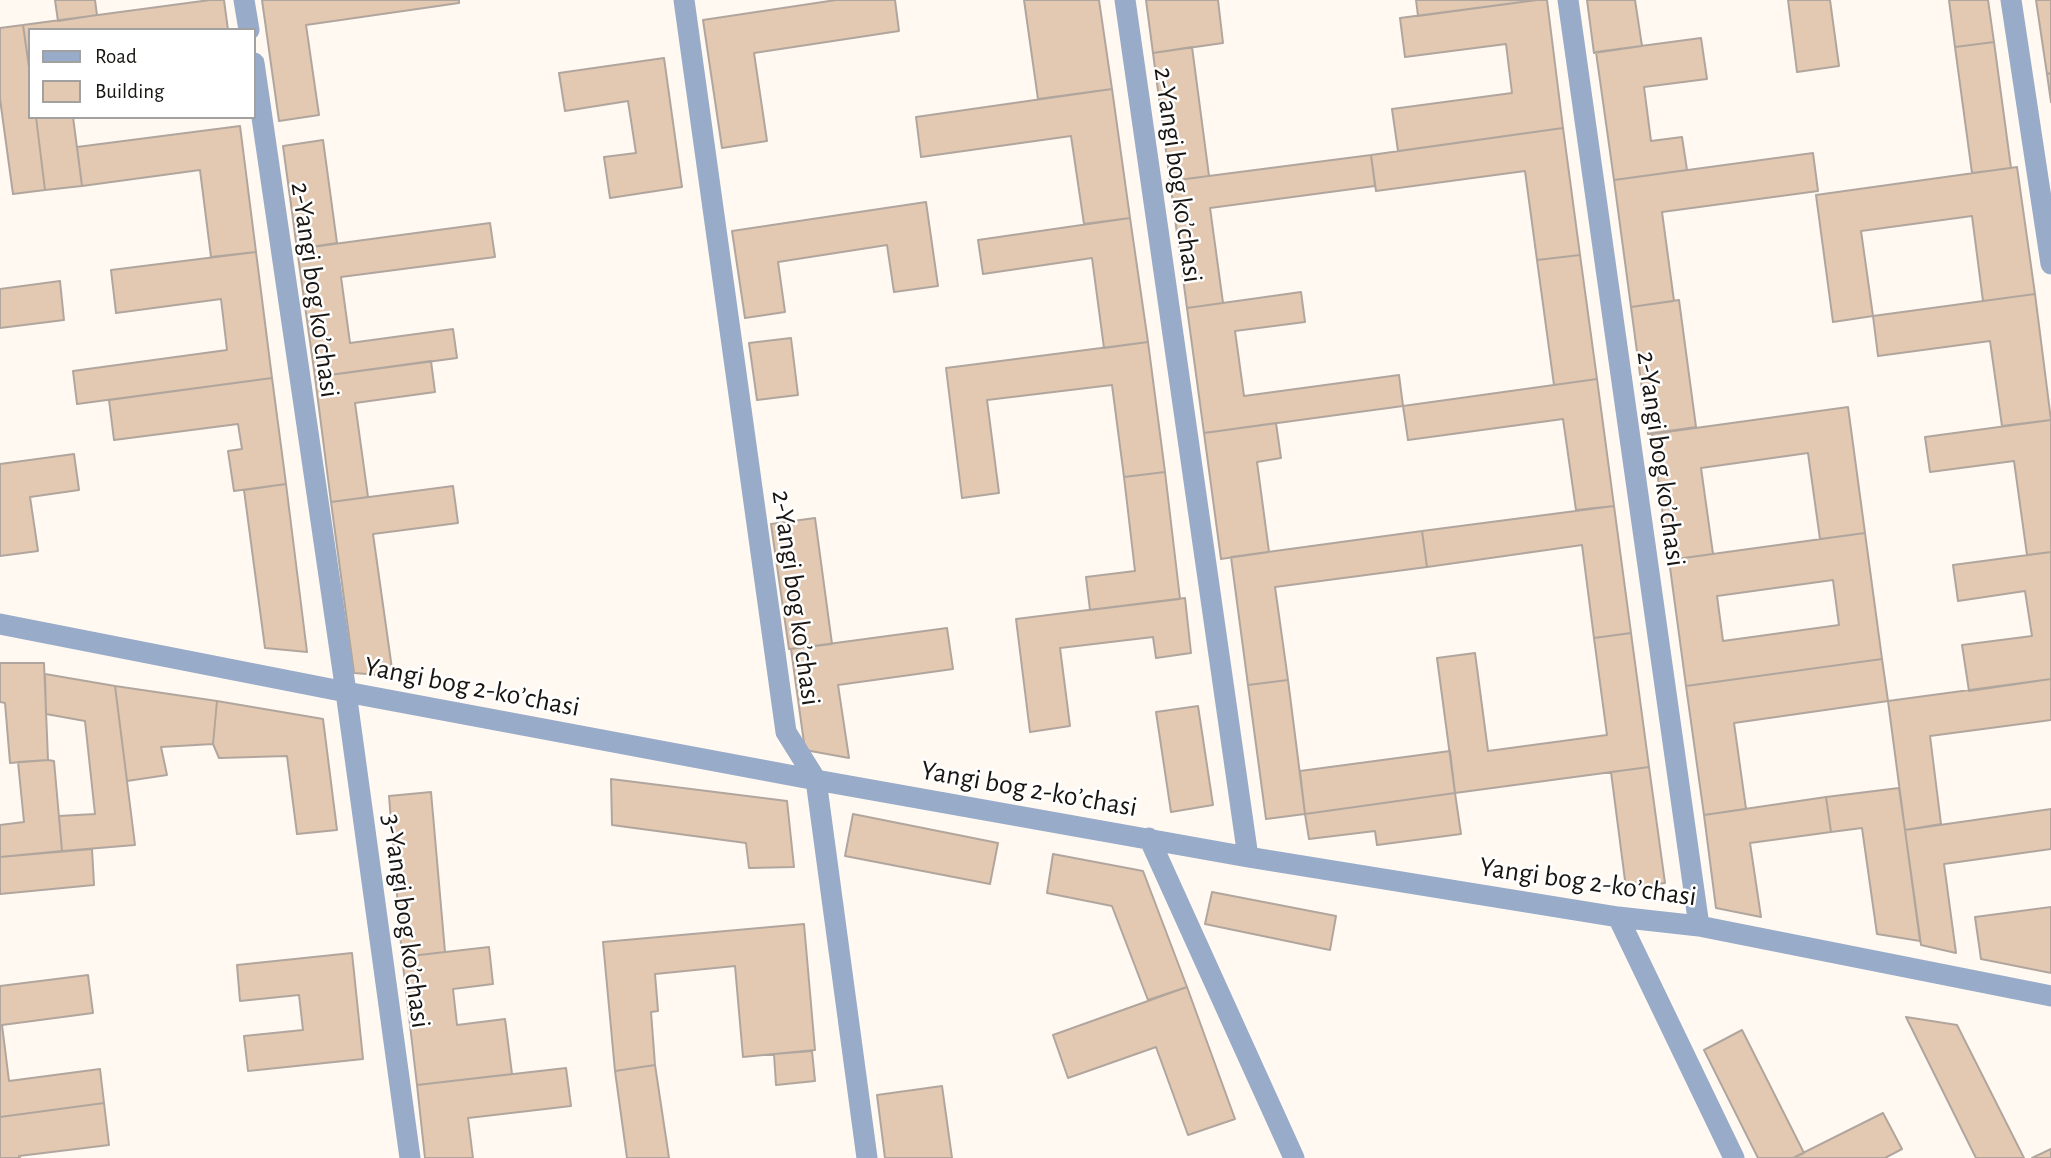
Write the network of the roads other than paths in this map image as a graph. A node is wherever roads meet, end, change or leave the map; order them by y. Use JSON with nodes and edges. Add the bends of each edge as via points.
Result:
{"nodes":[{"id":1,"x":244,"y":0,"type":"edge"},
{"id":2,"x":684,"y":0,"type":"edge"},
{"id":3,"x":1125,"y":0,"type":"edge"},
{"id":4,"x":1568,"y":0,"type":"edge"},
{"id":5,"x":2011,"y":0,"type":"edge"},
{"id":6,"x":249,"y":28,"type":"edge"},
{"id":7,"x":256,"y":77,"type":"edge"},
{"id":8,"x":2051,"y":264,"type":"edge"},
{"id":9,"x":0,"y":624,"type":"edge"},
{"id":10,"x":346,"y":692,"type":"junction"},
{"id":11,"x":816,"y":780,"type":"junction"},
{"id":12,"x":1149,"y":838,"type":"junction"},
{"id":13,"x":1248,"y":857,"type":"junction"},
{"id":14,"x":1618,"y":917,"type":"junction"},
{"id":15,"x":1699,"y":926,"type":"junction"},
{"id":16,"x":2051,"y":996,"type":"edge"},
{"id":17,"x":410,"y":1158,"type":"edge"},
{"id":18,"x":867,"y":1158,"type":"edge"},
{"id":19,"x":1294,"y":1158,"type":"edge"},
{"id":20,"x":1734,"y":1158,"type":"edge"}],
"edges":[{"from":1,"to":6,"type":"street"},
{"from":2,"to":11,"type":"street","name":"2-Yangi bog koʼchasi","via":[[786,732]]},
{"from":3,"to":13,"type":"street","name":"2-Yangi bog koʼchasi"},
{"from":4,"to":15,"type":"street","name":"2-Yangi bog koʼchasi"},
{"from":5,"to":8,"type":"street"},
{"from":7,"to":10,"type":"street","name":"2-Yangi bog koʼchasi"},
{"from":9,"to":10,"type":"street","name":"Yangi bog 2-koʼchasi"},
{"from":10,"to":11,"type":"street","name":"Yangi bog 2-koʼchasi"},
{"from":10,"to":17,"type":"street","name":"3-Yangi bog koʼchasi"},
{"from":11,"to":12,"type":"street","name":"Yangi bog 2-koʼchasi"},
{"from":11,"to":18,"type":"street"},
{"from":12,"to":13,"type":"street","name":"Yangi bog 2-koʼchasi"},
{"from":12,"to":19,"type":"street"},
{"from":13,"to":14,"type":"street","name":"Yangi bog 2-koʼchasi"},
{"from":14,"to":15,"type":"street","name":"Yangi bog 2-koʼchasi"},
{"from":14,"to":20,"type":"street"},
{"from":15,"to":16,"type":"street","name":"Yangi bog 2-koʼchasi"}]}
